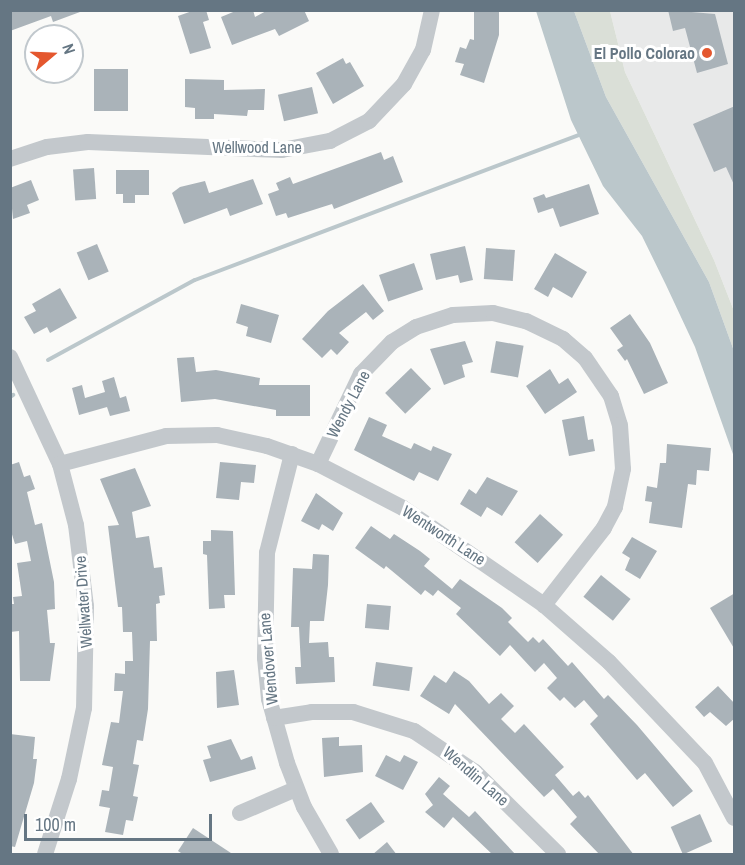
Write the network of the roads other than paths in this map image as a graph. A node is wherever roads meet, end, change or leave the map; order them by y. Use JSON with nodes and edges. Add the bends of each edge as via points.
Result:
{"nodes":[{"id":1,"x":432,"y":10,"type":"edge"},
{"id":2,"x":10,"y":159,"type":"edge"},
{"id":3,"x":10,"y":357,"type":"edge"},
{"id":4,"x":292,"y":454,"type":"junction"},
{"id":5,"x":60,"y":464,"type":"junction"},
{"id":6,"x":318,"y":464,"type":"junction"},
{"id":7,"x":544,"y":605,"type":"junction"},
{"id":8,"x":274,"y":718,"type":"junction"},
{"id":9,"x":297,"y":789,"type":"junction"},
{"id":10,"x":240,"y":813,"type":"dead end"},
{"id":11,"x":735,"y":818,"type":"edge"},
{"id":12,"x":45,"y":855,"type":"edge"},
{"id":13,"x":331,"y":855,"type":"edge"},
{"id":14,"x":558,"y":855,"type":"edge"}],
"edges":[{"from":1,"to":2,"type":"street","name":"Wellwood Lane","via":[[423,50],[404,84],[369,121],[330,141],[282,150],[88,142],[47,147]]},
{"from":3,"to":5,"type":"street","name":"Wellwater Drive"},
{"from":4,"to":5,"type":"street","name":"Wentworth Lane","via":[[240,439],[195,434],[139,441]]},
{"from":4,"to":6,"type":"street","name":"Wentworth Lane"},
{"from":4,"to":8,"type":"street","name":"Wendover Lane","via":[[277,503],[265,571],[265,658]]},
{"from":5,"to":12,"type":"street","name":"Wellwater Drive","via":[[80,549],[87,664],[76,749]]},
{"from":6,"to":7,"type":"street","name":"Wentworth Lane","via":[[403,508]]},
{"from":6,"to":7,"type":"street","name":"Wendy Lane","via":[[361,374],[392,342],[416,327],[453,315],[493,313],[526,321],[563,339],[585,358],[610,396],[620,425],[623,469],[615,507],[604,528]]},
{"from":7,"to":11,"type":"street","name":"Wentworth Lane","via":[[609,662],[681,735],[714,775]]},
{"from":8,"to":9,"type":"street","name":"Wendover Lane"},
{"from":8,"to":14,"type":"street","name":"Wendlin Lane","via":[[312,711],[353,712],[414,731],[475,772]]},
{"from":9,"to":10,"type":"street"},
{"from":9,"to":13,"type":"street","name":"Wendover Lane"}]}
